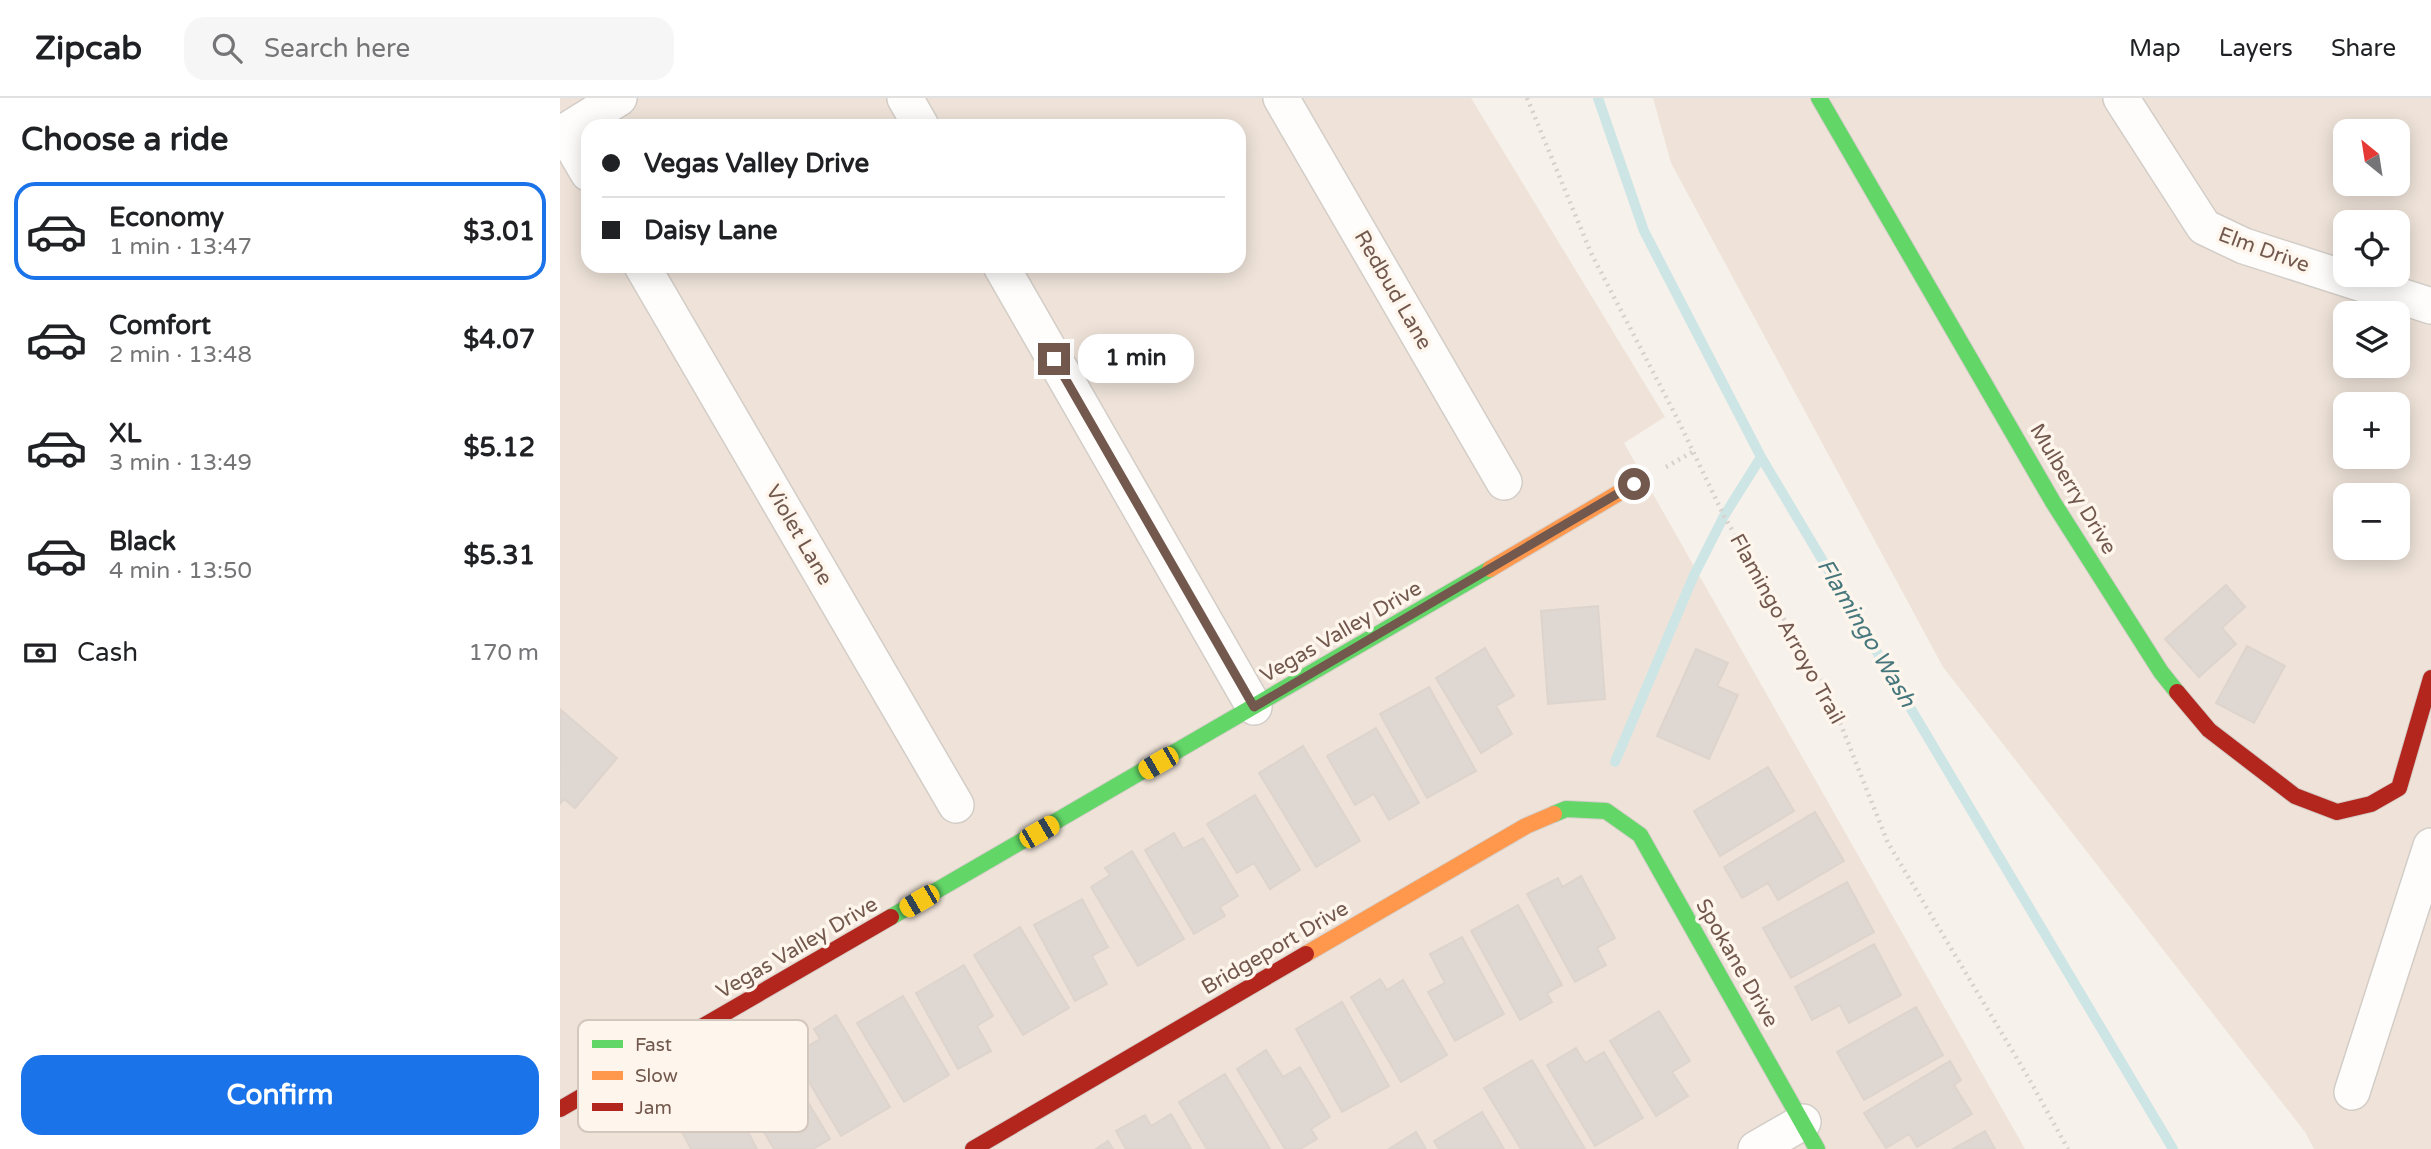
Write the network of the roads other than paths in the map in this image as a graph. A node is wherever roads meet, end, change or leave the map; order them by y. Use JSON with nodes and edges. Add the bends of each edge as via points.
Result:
{"nodes":[{"id":1,"x":619,"y":98,"type":"edge"},
{"id":2,"x":905,"y":98,"type":"edge"},
{"id":3,"x":1281,"y":98,"type":"edge"},
{"id":4,"x":1819,"y":98,"type":"edge"},
{"id":5,"x":2121,"y":98,"type":"edge"},
{"id":6,"x":585,"y":119,"type":"edge"},
{"id":7,"x":917,"y":119,"type":"edge"},
{"id":8,"x":581,"y":121,"type":"edge"},
{"id":9,"x":581,"y":161,"type":"edge"},
{"id":10,"x":646,"y":273,"type":"edge"},
{"id":11,"x":1005,"y":273,"type":"edge"},
{"id":12,"x":2431,"y":306,"type":"edge"},
{"id":13,"x":1504,"y":482,"type":"dead end"},
{"id":14,"x":1634,"y":484,"type":"dead end"},
{"id":15,"x":2431,"y":678,"type":"edge"},
{"id":16,"x":1254,"y":707,"type":"junction"},
{"id":17,"x":956,"y":805,"type":"dead end"},
{"id":18,"x":1606,"y":811,"type":"joint"},
{"id":19,"x":2431,"y":846,"type":"edge"},
{"id":20,"x":714,"y":1020,"type":"edge"},
{"id":21,"x":2352,"y":1092,"type":"dead end"},
{"id":22,"x":578,"y":1099,"type":"edge"},
{"id":23,"x":560,"y":1109,"type":"edge"},
{"id":24,"x":1810,"y":1135,"type":"edge"},
{"id":25,"x":973,"y":1149,"type":"edge"},
{"id":26,"x":1756,"y":1149,"type":"edge"}],
"edges":[{"from":1,"to":6,"type":"street"},
{"from":2,"to":7,"type":"street"},
{"from":3,"to":13,"type":"street","name":"Redbud Lane"},
{"from":4,"to":15,"type":"street","name":"Mulberry Drive","via":[[2053,502],[2161,672],[2209,730],[2295,796],[2337,812],[2371,804],[2399,788]]},
{"from":5,"to":12,"type":"street","name":"Elm Drive","via":[[2204,227],[2244,246]]},
{"from":8,"to":9,"type":"street","via":[[564,132]]},
{"from":10,"to":17,"type":"street","name":"Violet Lane"},
{"from":11,"to":16,"type":"street"},
{"from":14,"to":16,"type":"street","name":"Vegas Valley Drive"},
{"from":16,"to":20,"type":"street","name":"Vegas Valley Drive"},
{"from":18,"to":24,"type":"street","name":"Spokane Drive","via":[[1640,835]]},
{"from":18,"to":25,"type":"street","name":"Bridgeport Drive","via":[[1566,809],[1526,826]]},
{"from":19,"to":21,"type":"street"},
{"from":22,"to":23,"type":"street","name":"Vegas Valley Drive"},
{"from":24,"to":26,"type":"street"}]}
